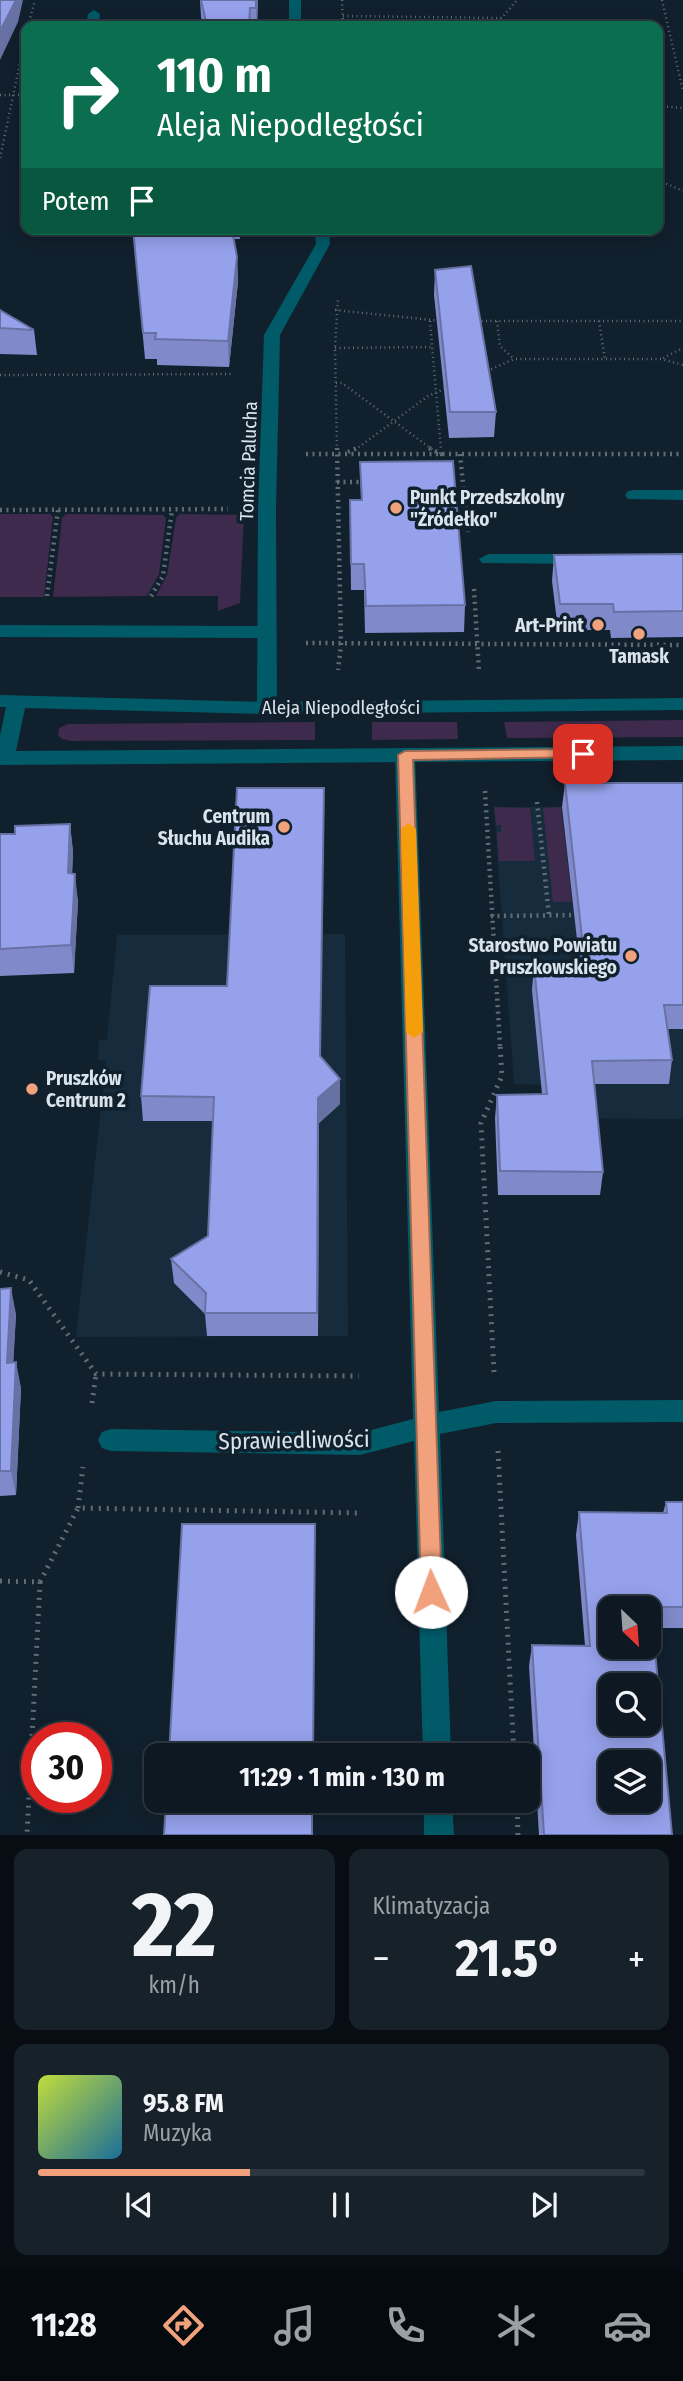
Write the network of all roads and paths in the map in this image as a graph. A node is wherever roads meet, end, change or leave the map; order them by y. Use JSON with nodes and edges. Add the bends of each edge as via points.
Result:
{"nodes":[{"id":1,"x":35,"y":0,"type":"edge"},
{"id":2,"x":295,"y":0,"type":"edge"},
{"id":3,"x":342,"y":0,"type":"edge"},
{"id":4,"x":517,"y":0,"type":"edge"},
{"id":5,"x":662,"y":0,"type":"edge"},
{"id":6,"x":342,"y":16,"type":"junction"},
{"id":7,"x":419,"y":17,"type":"junction"},
{"id":8,"x":502,"y":18,"type":"junction"},
{"id":9,"x":29,"y":21,"type":"edge"},
{"id":10,"x":295,"y":21,"type":"edge"},
{"id":11,"x":342,"y":21,"type":"edge"},
{"id":12,"x":419,"y":21,"type":"edge"},
{"id":13,"x":499,"y":21,"type":"edge"},
{"id":14,"x":21,"y":57,"type":"edge"},
{"id":15,"x":683,"y":91,"type":"edge"},
{"id":16,"x":0,"y":95,"type":"edge"},
{"id":17,"x":13,"y":95,"type":"junction"},
{"id":18,"x":21,"y":95,"type":"edge"},
{"id":19,"x":663,"y":106,"type":"edge"},
{"id":20,"x":683,"y":108,"type":"edge"},
{"id":21,"x":0,"y":158,"type":"edge"},
{"id":22,"x":663,"y":182,"type":"edge"},
{"id":23,"x":683,"y":191,"type":"edge"},
{"id":24,"x":322,"y":235,"type":"edge"},
{"id":25,"x":340,"y":287,"type":"dead end"},
{"id":26,"x":335,"y":310,"type":"junction"},
{"id":27,"x":430,"y":321,"type":"junction"},
{"id":28,"x":443,"y":321,"type":"edge"},
{"id":29,"x":470,"y":321,"type":"edge"},
{"id":30,"x":497,"y":321,"type":"junction"},
{"id":31,"x":599,"y":321,"type":"junction"},
{"id":32,"x":683,"y":321,"type":"edge"},
{"id":33,"x":433,"y":347,"type":"junction"},
{"id":34,"x":335,"y":348,"type":"junction"},
{"id":35,"x":683,"y":348,"type":"edge"},
{"id":36,"x":514,"y":359,"type":"junction"},
{"id":37,"x":605,"y":359,"type":"junction"},
{"id":38,"x":662,"y":359,"type":"junction"},
{"id":39,"x":683,"y":365,"type":"edge"},
{"id":40,"x":241,"y":374,"type":"dead end"},
{"id":41,"x":482,"y":374,"type":"edge"},
{"id":42,"x":0,"y":375,"type":"edge"},
{"id":43,"x":336,"y":383,"type":"junction"},
{"id":44,"x":459,"y":383,"type":"edge"},
{"id":45,"x":435,"y":393,"type":"junction"},
{"id":46,"x":393,"y":422,"type":"junction"},
{"id":47,"x":337,"y":454,"type":"junction"},
{"id":48,"x":441,"y":454,"type":"junction"},
{"id":49,"x":683,"y":454,"type":"edge"},
{"id":50,"x":337,"y":482,"type":"junction"},
{"id":51,"x":365,"y":482,"type":"edge"},
{"id":52,"x":634,"y":495,"type":"dead end"},
{"id":53,"x":683,"y":495,"type":"edge"},
{"id":54,"x":267,"y":509,"type":"junction"},
{"id":55,"x":0,"y":510,"type":"edge"},
{"id":56,"x":58,"y":510,"type":"junction"},
{"id":57,"x":172,"y":510,"type":"junction"},
{"id":58,"x":488,"y":559,"type":"dead end"},
{"id":59,"x":600,"y":559,"type":"edge"},
{"id":60,"x":0,"y":631,"type":"edge"},
{"id":61,"x":43,"y":631,"type":"junction"},
{"id":62,"x":147,"y":631,"type":"junction"},
{"id":63,"x":267,"y":632,"type":"junction"},
{"id":64,"x":683,"y":645,"type":"edge"},
{"id":65,"x":9,"y":701,"type":"edge"},
{"id":66,"x":683,"y":704,"type":"edge"},
{"id":67,"x":267,"y":708,"type":"junction"},
{"id":68,"x":683,"y":753,"type":"edge"},
{"id":69,"x":405,"y":755,"type":"junction"},
{"id":70,"x":3,"y":758,"type":"edge"},
{"id":71,"x":485,"y":790,"type":"dead end"},
{"id":72,"x":537,"y":802,"type":"dead end"},
{"id":73,"x":549,"y":915,"type":"junction"},
{"id":74,"x":586,"y":915,"type":"edge"},
{"id":75,"x":491,"y":916,"type":"junction"},
{"id":76,"x":0,"y":1272,"type":"edge"},
{"id":77,"x":359,"y":1376,"type":"dead end"},
{"id":78,"x":495,"y":1387,"type":"dead end"},
{"id":79,"x":683,"y":1411,"type":"edge"},
{"id":80,"x":426,"y":1429,"type":"junction"},
{"id":81,"x":111,"y":1440,"type":"dead end"},
{"id":82,"x":498,"y":1446,"type":"dead end"},
{"id":83,"x":361,"y":1513,"type":"dead end"},
{"id":84,"x":0,"y":1581,"type":"edge"},
{"id":85,"x":40,"y":1581,"type":"junction"},
{"id":86,"x":437,"y":1743,"type":"edge"},
{"id":87,"x":513,"y":1743,"type":"edge"},
{"id":88,"x":438,"y":1813,"type":"edge"},
{"id":89,"x":517,"y":1813,"type":"edge"},
{"id":90,"x":27,"y":1835,"type":"edge"},
{"id":91,"x":439,"y":1835,"type":"edge"},
{"id":92,"x":518,"y":1835,"type":"edge"}],
"edges":[{"from":1,"to":9,"type":"path"},
{"from":2,"to":10,"type":"street"},
{"from":3,"to":6,"type":"path"},
{"from":4,"to":8,"type":"path"},
{"from":5,"to":15,"type":"path"},
{"from":6,"to":7,"type":"path"},
{"from":6,"to":11,"type":"path"},
{"from":7,"to":8,"type":"path"},
{"from":7,"to":12,"type":"path"},
{"from":8,"to":13,"type":"path"},
{"from":14,"to":17,"type":"path"},
{"from":16,"to":17,"type":"path"},
{"from":17,"to":18,"type":"path"},
{"from":17,"to":21,"type":"path"},
{"from":19,"to":20,"type":"path"},
{"from":22,"to":23,"type":"path"},
{"from":24,"to":54,"type":"street","name":"Tomcia Palucha","via":[[323,244],[272,335]]},
{"from":25,"to":26,"type":"path"},
{"from":26,"to":27,"type":"path"},
{"from":26,"to":34,"type":"path"},
{"from":27,"to":28,"type":"path"},
{"from":27,"to":33,"type":"path"},
{"from":29,"to":30,"type":"path"},
{"from":30,"to":31,"type":"path"},
{"from":30,"to":36,"type":"path","via":[[500,346]]},
{"from":31,"to":32,"type":"path"},
{"from":31,"to":37,"type":"path"},
{"from":33,"to":34,"type":"path"},
{"from":33,"to":45,"type":"path"},
{"from":34,"to":43,"type":"path"},
{"from":35,"to":38,"type":"path"},
{"from":36,"to":37,"type":"path"},
{"from":36,"to":41,"type":"path"},
{"from":37,"to":38,"type":"path"},
{"from":38,"to":39,"type":"path"},
{"from":40,"to":42,"type":"path"},
{"from":43,"to":46,"type":"path"},
{"from":43,"to":47,"type":"path"},
{"from":44,"to":45,"type":"path"},
{"from":45,"to":46,"type":"path"},
{"from":45,"to":48,"type":"path"},
{"from":46,"to":47,"type":"path","via":[[354,451]]},
{"from":46,"to":48,"type":"path"},
{"from":47,"to":48,"type":"path"},
{"from":47,"to":50,"type":"path"},
{"from":48,"to":49,"type":"path"},
{"from":50,"to":51,"type":"path"},
{"from":50,"to":64,"type":"path","via":[[341,645]]},
{"from":52,"to":53,"type":"street"},
{"from":54,"to":57,"type":"path"},
{"from":54,"to":63,"type":"street","name":"Tomcia Palucha"},
{"from":55,"to":56,"type":"path"},
{"from":56,"to":57,"type":"path"},
{"from":56,"to":61,"type":"path"},
{"from":57,"to":62,"type":"path","via":[[163,576],[151,596]]},
{"from":58,"to":59,"type":"street"},
{"from":60,"to":61,"type":"street"},
{"from":61,"to":62,"type":"street"},
{"from":62,"to":63,"type":"street"},
{"from":63,"to":67,"type":"street","name":"Tomcia Palucha"},
{"from":65,"to":67,"type":"street","name":"Aleja Niepodległości"},
{"from":65,"to":70,"type":"street"},
{"from":66,"to":67,"type":"street","name":"Aleja Niepodległości"},
{"from":68,"to":69,"type":"street"},
{"from":69,"to":70,"type":"street"},
{"from":69,"to":80,"type":"street"},
{"from":71,"to":75,"type":"path"},
{"from":72,"to":73,"type":"path"},
{"from":73,"to":74,"type":"path"},
{"from":73,"to":75,"type":"path"},
{"from":75,"to":78,"type":"path","via":[[502,1076],[481,1123]]},
{"from":76,"to":77,"type":"path","via":[[29,1280],[96,1374]]},
{"from":79,"to":80,"type":"street","name":"Sprawiedliwości","via":[[496,1412]]},
{"from":80,"to":81,"type":"street","name":"Sprawiedliwości","via":[[360,1444]]},
{"from":80,"to":86,"type":"street"},
{"from":82,"to":87,"type":"path"},
{"from":83,"to":85,"type":"path","via":[[78,1508]]},
{"from":84,"to":85,"type":"path"},
{"from":85,"to":90,"type":"path"},
{"from":88,"to":91,"type":"street"},
{"from":89,"to":92,"type":"path"}]}
